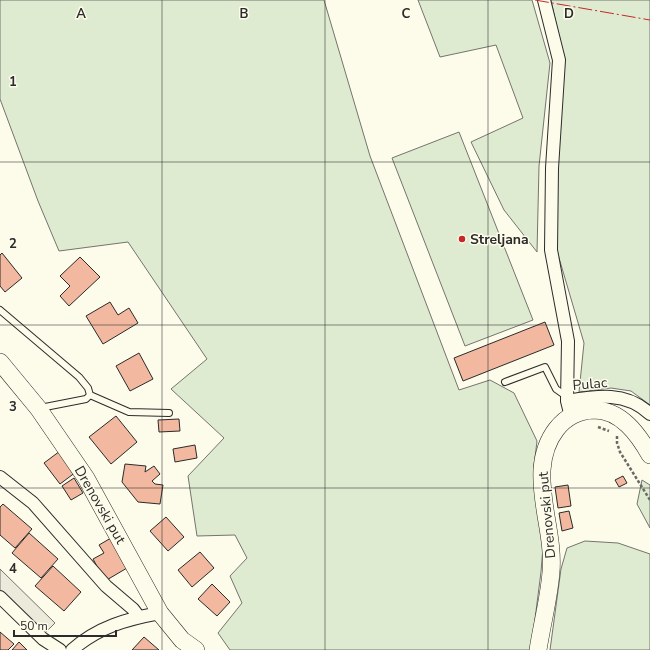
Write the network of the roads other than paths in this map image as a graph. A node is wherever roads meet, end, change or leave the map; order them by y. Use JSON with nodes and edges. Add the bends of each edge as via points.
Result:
{"nodes":[{"id":1,"x":544,"y":0,"type":"edge"},
{"id":2,"x":0,"y":310,"type":"edge"},
{"id":3,"x":0,"y":362,"type":"edge"},
{"id":4,"x":505,"y":382,"type":"dead end"},
{"id":5,"x":90,"y":395,"type":"junction"},
{"id":6,"x":572,"y":406,"type":"junction"},
{"id":7,"x":38,"y":408,"type":"junction"},
{"id":8,"x":169,"y":413,"type":"dead end"},
{"id":9,"x":650,"y":414,"type":"edge"},
{"id":10,"x":650,"y":455,"type":"edge"},
{"id":11,"x":0,"y":478,"type":"edge"},
{"id":12,"x":0,"y":597,"type":"edge"},
{"id":13,"x":160,"y":613,"type":"junction"},
{"id":14,"x":139,"y":617,"type":"junction"},
{"id":15,"x":60,"y":650,"type":"edge"},
{"id":16,"x":72,"y":650,"type":"edge"},
{"id":17,"x":196,"y":650,"type":"edge"},
{"id":18,"x":538,"y":650,"type":"edge"}],
"edges":[{"from":1,"to":6,"type":"street","via":[[559,60],[552,168],[551,250],[568,341]]},
{"from":2,"to":5,"type":"lane","via":[[79,377]]},
{"from":3,"to":7,"type":"main road","name":"Drenovski put"},
{"from":4,"to":6,"type":"lane","via":[[545,367],[556,389]]},
{"from":5,"to":7,"type":"lane","via":[[86,399]]},
{"from":5,"to":8,"type":"lane","via":[[129,412]]},
{"from":6,"to":9,"type":"street","name":"Pulac","via":[[600,396],[615,397],[631,400]]},
{"from":6,"to":10,"type":"main road","via":[[618,417],[635,432]]},
{"from":6,"to":18,"type":"main road","name":"Drenovski put","via":[[550,437],[542,469],[550,530],[552,572]]},
{"from":7,"to":13,"type":"main road","name":"Drenovski put","via":[[67,448],[105,509]]},
{"from":11,"to":14,"type":"street","via":[[34,502],[106,586],[133,608]]},
{"from":12,"to":15,"type":"street","via":[[43,639]]},
{"from":13,"to":14,"type":"street"},
{"from":13,"to":17,"type":"main road","name":"Drenovski put","via":[[182,640]]},
{"from":14,"to":16,"type":"street","via":[[100,630]]}]}
